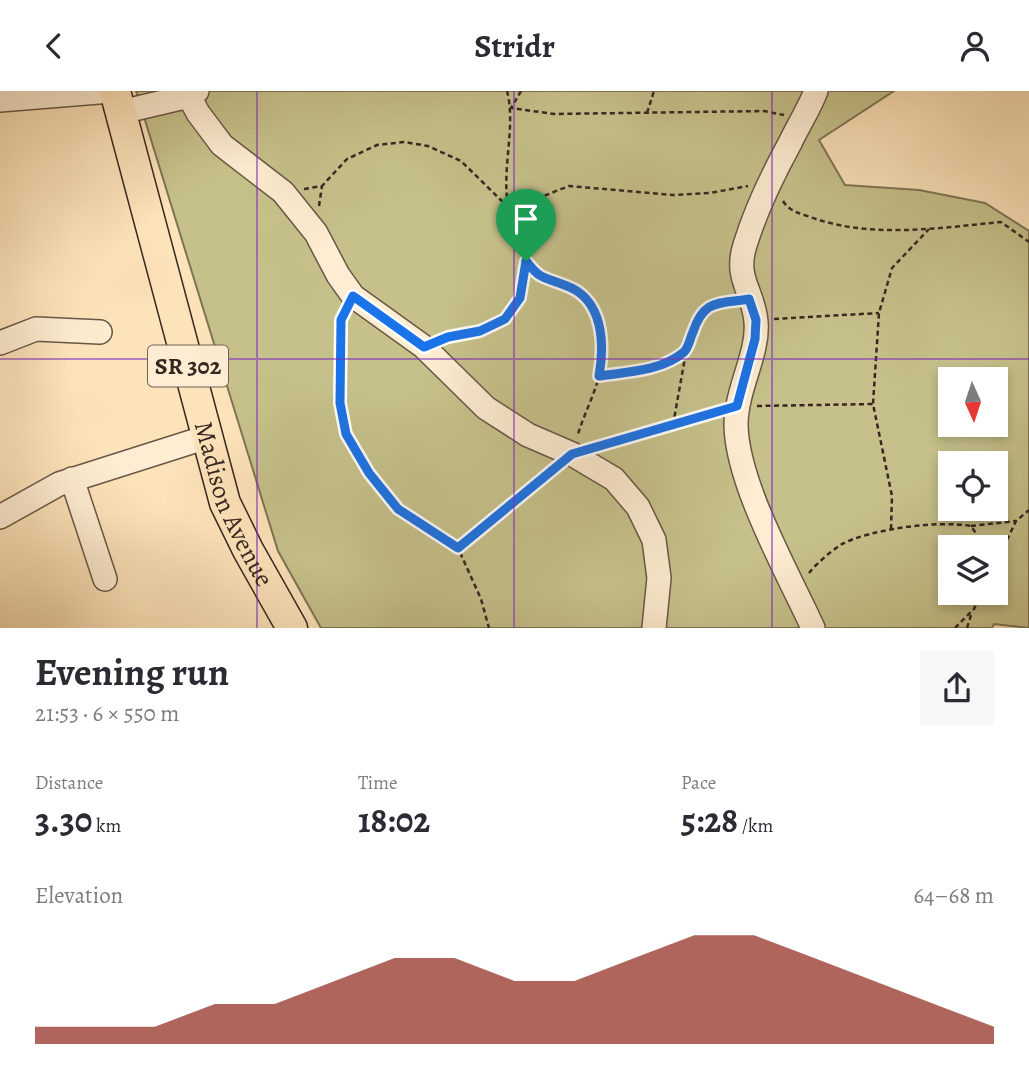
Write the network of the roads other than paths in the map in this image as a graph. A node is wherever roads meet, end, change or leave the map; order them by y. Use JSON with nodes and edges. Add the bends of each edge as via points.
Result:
{"nodes":[{"id":1,"x":817,"y":91,"type":"edge"},
{"id":2,"x":193,"y":93,"type":"edge"},
{"id":3,"x":116,"y":98,"type":"edge"},
{"id":4,"x":0,"y":100,"type":"edge"},
{"id":5,"x":100,"y":332,"type":"dead end"},
{"id":6,"x":0,"y":343,"type":"edge"},
{"id":7,"x":206,"y":437,"type":"junction"},
{"id":8,"x":72,"y":479,"type":"junction"},
{"id":9,"x":0,"y":517,"type":"edge"},
{"id":10,"x":105,"y":579,"type":"dead end"},
{"id":11,"x":292,"y":628,"type":"edge"},
{"id":12,"x":654,"y":628,"type":"edge"},
{"id":13,"x":813,"y":628,"type":"edge"}],
"edges":[{"from":1,"to":13,"type":"street","via":[[769,182],[744,247],[740,270],[755,339],[737,406],[738,448],[746,475]]},
{"from":2,"to":3,"type":"street"},
{"from":2,"to":12,"type":"street","via":[[198,113],[222,145],[283,192],[316,233],[353,296],[424,347],[485,408],[614,479],[638,507],[654,540],[659,578]]},
{"from":3,"to":4,"type":"street"},
{"from":3,"to":7,"type":"main road","name":"Madison Avenue","number":"SR 302"},
{"from":5,"to":6,"type":"street","via":[[36,329]]},
{"from":7,"to":8,"type":"street"},
{"from":7,"to":11,"type":"main road","name":"Madison Avenue","number":"SR 302","via":[[225,503]]},
{"from":8,"to":9,"type":"street"},
{"from":8,"to":10,"type":"street"}]}
